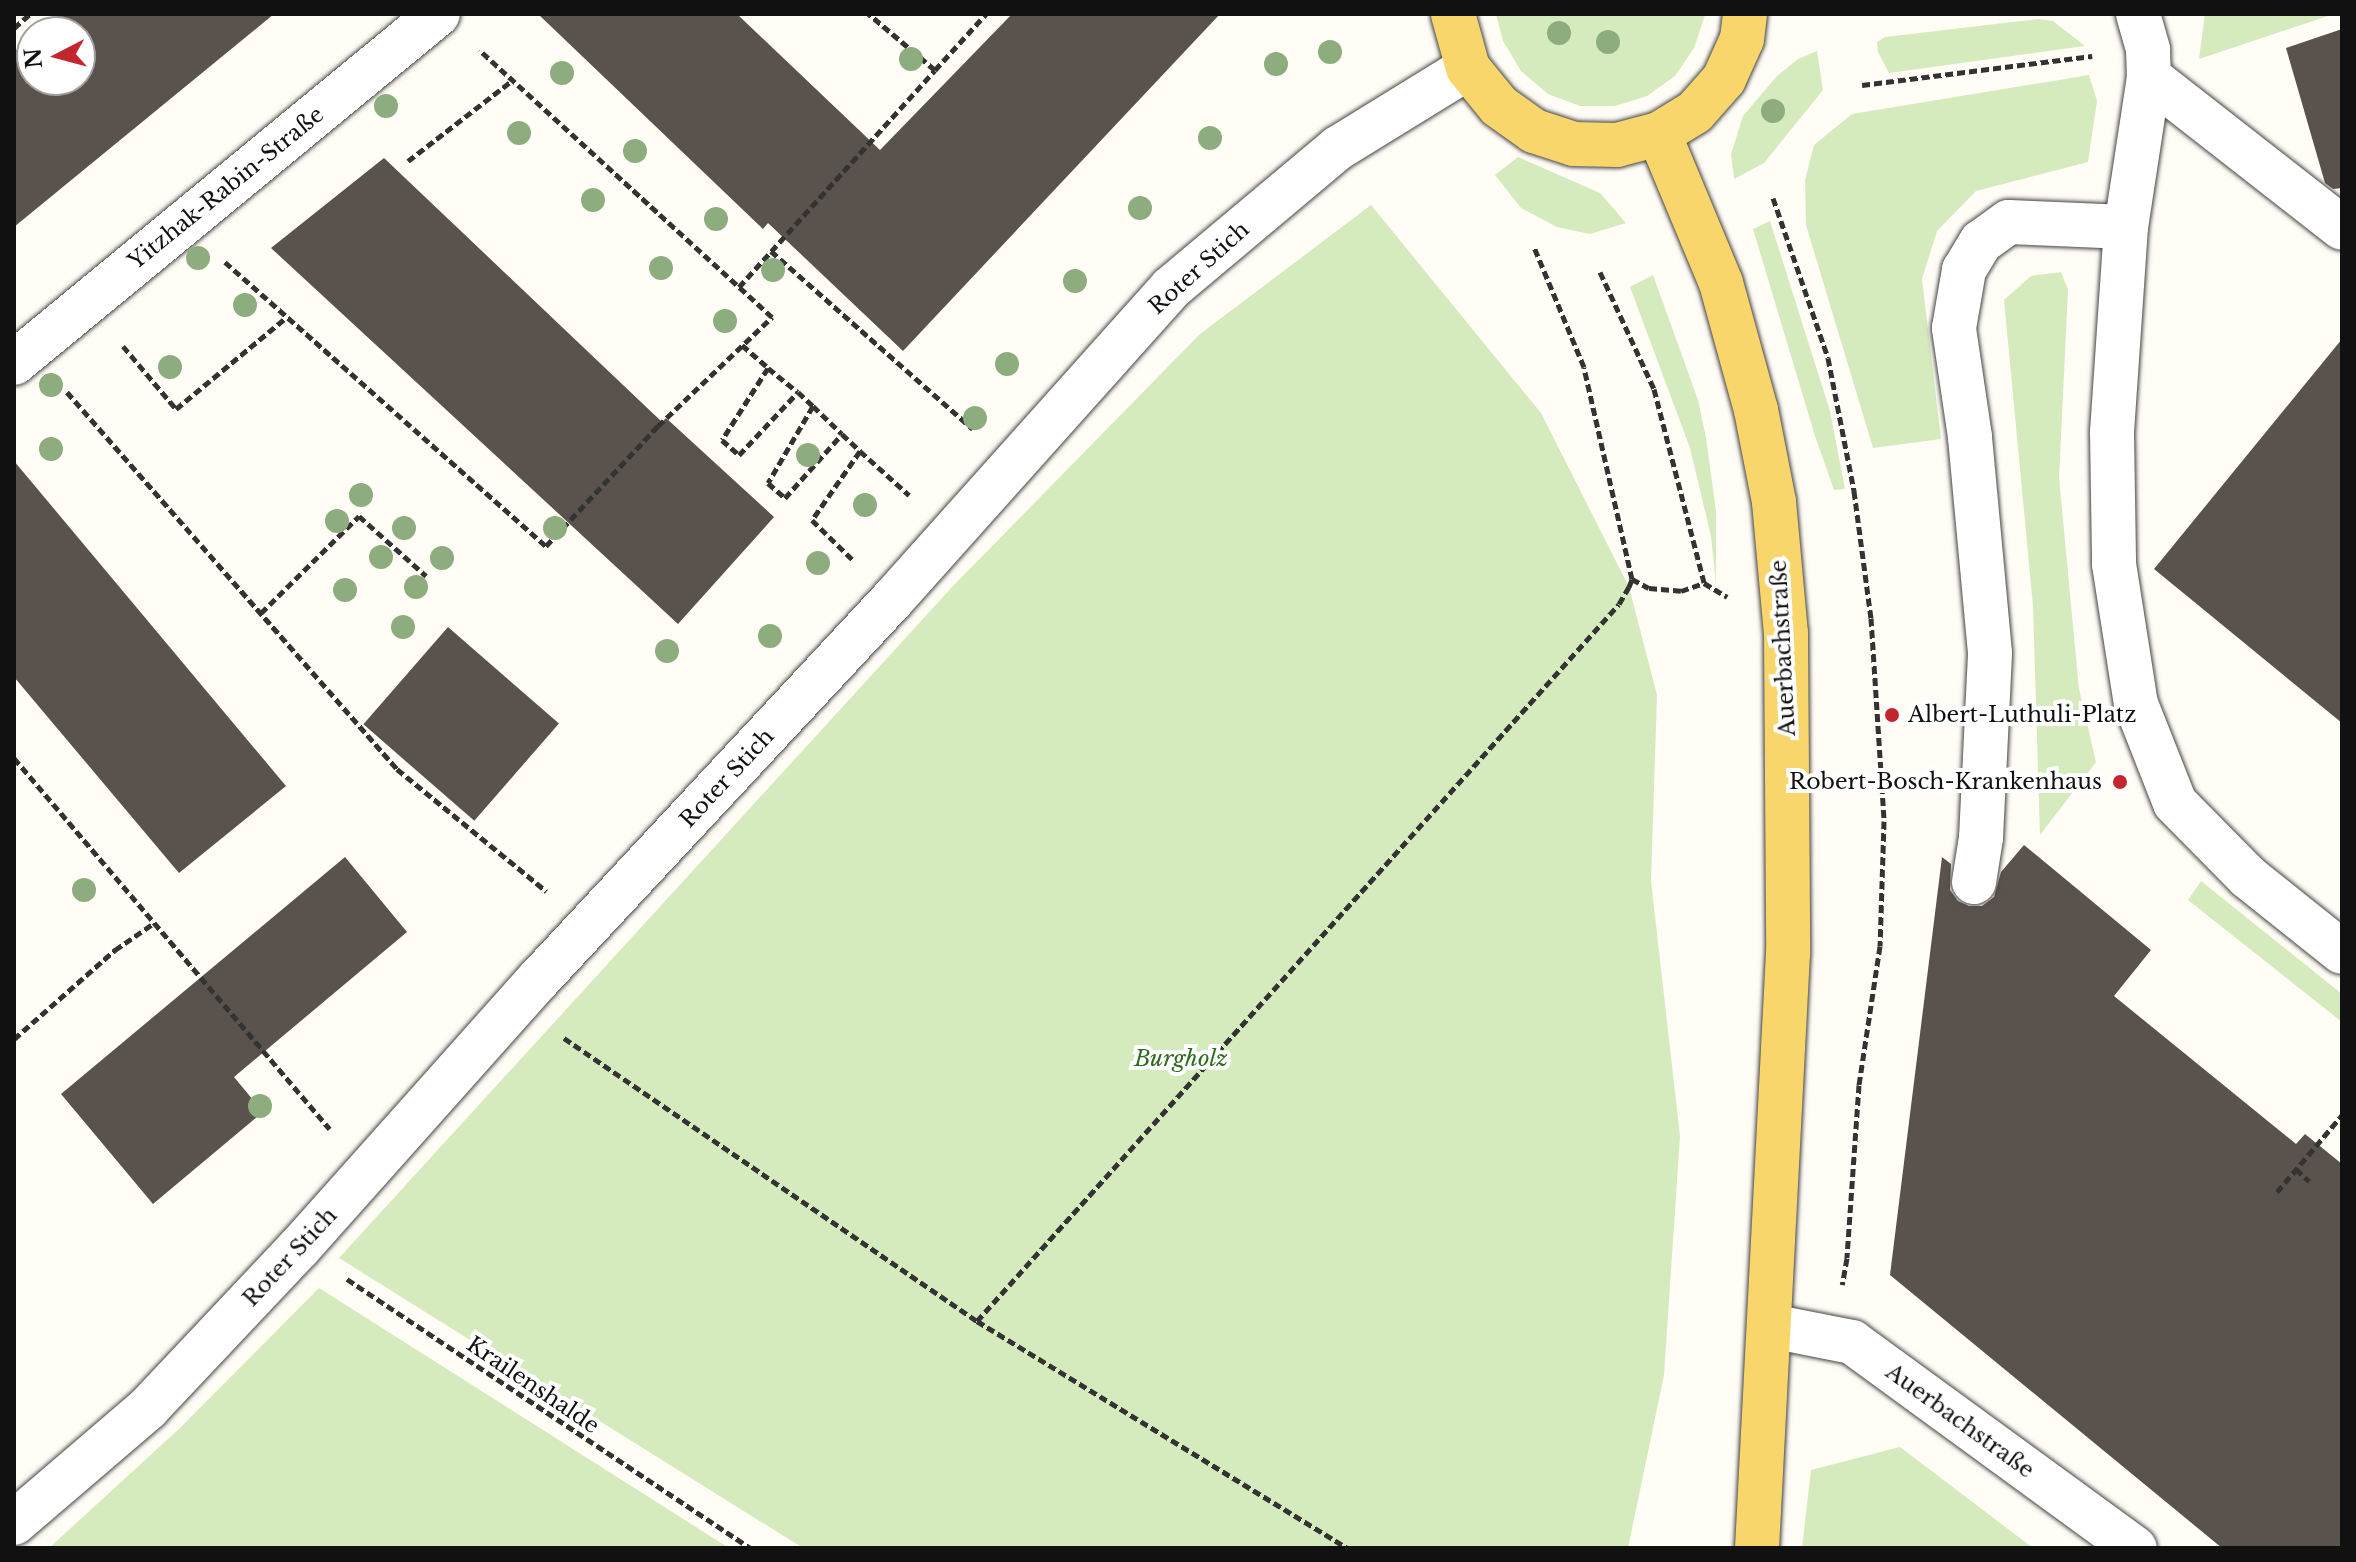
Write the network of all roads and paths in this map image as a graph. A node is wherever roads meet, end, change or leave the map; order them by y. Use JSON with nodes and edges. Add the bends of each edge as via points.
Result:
{"nodes":[{"id":1,"x":30,"y":14,"type":"edge"},
{"id":2,"x":438,"y":14,"type":"edge"},
{"id":3,"x":869,"y":14,"type":"edge"},
{"id":4,"x":986,"y":14,"type":"edge"},
{"id":5,"x":1453,"y":14,"type":"edge"},
{"id":6,"x":1745,"y":14,"type":"edge"},
{"id":7,"x":2138,"y":14,"type":"edge"},
{"id":8,"x":14,"y":28,"type":"edge"},
{"id":9,"x":471,"y":42,"type":"dead end"},
{"id":10,"x":1468,"y":68,"type":"junction"},
{"id":11,"x":935,"y":70,"type":"junction"},
{"id":12,"x":2149,"y":77,"type":"junction"},
{"id":13,"x":514,"y":79,"type":"junction"},
{"id":14,"x":1862,"y":85,"type":"dead end"},
{"id":15,"x":1659,"y":134,"type":"junction"},
{"id":16,"x":408,"y":161,"type":"dead end"},
{"id":17,"x":1773,"y":198,"type":"dead end"},
{"id":18,"x":182,"y":224,"type":"junction"},
{"id":19,"x":2126,"y":227,"type":"junction"},
{"id":20,"x":2342,"y":228,"type":"edge"},
{"id":21,"x":1534,"y":247,"type":"dead end"},
{"id":22,"x":771,"y":251,"type":"junction"},
{"id":23,"x":1600,"y":272,"type":"dead end"},
{"id":24,"x":739,"y":287,"type":"junction"},
{"id":25,"x":87,"y":303,"type":"junction"},
{"id":26,"x":287,"y":317,"type":"junction"},
{"id":27,"x":742,"y":345,"type":"junction"},
{"id":28,"x":14,"y":363,"type":"edge"},
{"id":29,"x":768,"y":368,"type":"junction"},
{"id":30,"x":798,"y":392,"type":"junction"},
{"id":31,"x":945,"y":403,"type":"dead end"},
{"id":32,"x":813,"y":406,"type":"junction"},
{"id":33,"x":88,"y":414,"type":"dead end"},
{"id":34,"x":842,"y":434,"type":"junction"},
{"id":35,"x":860,"y":451,"type":"junction"},
{"id":36,"x":873,"y":462,"type":"dead end"},
{"id":37,"x":426,"y":576,"type":"dead end"},
{"id":38,"x":1632,"y":579,"type":"junction"},
{"id":39,"x":1704,"y":583,"type":"junction"},
{"id":40,"x":893,"y":599,"type":"junction"},
{"id":41,"x":261,"y":613,"type":"junction"},
{"id":42,"x":1786,"y":633,"type":"junction"},
{"id":43,"x":14,"y":758,"type":"edge"},
{"id":44,"x":535,"y":882,"type":"dead end"},
{"id":45,"x":1974,"y":882,"type":"dead end"},
{"id":46,"x":154,"y":923,"type":"junction"},
{"id":47,"x":2342,"y":952,"type":"edge"},
{"id":48,"x":516,"y":1006,"type":"junction"},
{"id":49,"x":14,"y":1039,"type":"edge"},
{"id":50,"x":2342,"y":1115,"type":"edge"},
{"id":51,"x":374,"y":1165,"type":"junction"},
{"id":52,"x":2296,"y":1169,"type":"junction"},
{"id":53,"x":2309,"y":1181,"type":"dead end"},
{"id":54,"x":2277,"y":1192,"type":"dead end"},
{"id":55,"x":299,"y":1248,"type":"junction"},
{"id":56,"x":977,"y":1321,"type":"junction"},
{"id":57,"x":1771,"y":1326,"type":"junction"},
{"id":58,"x":1832,"y":1338,"type":"junction"},
{"id":59,"x":14,"y":1523,"type":"edge"},
{"id":60,"x":2129,"y":1546,"type":"edge"},
{"id":61,"x":750,"y":1548,"type":"edge"},
{"id":62,"x":1347,"y":1548,"type":"edge"},
{"id":63,"x":1757,"y":1548,"type":"edge"}],
"edges":[{"from":1,"to":8,"type":"path"},
{"from":2,"to":18,"type":"street","name":"Yitzhak-Rabin-Straße"},
{"from":3,"to":11,"type":"path"},
{"from":4,"to":11,"type":"path"},
{"from":5,"to":10,"type":"main road"},
{"from":6,"to":15,"type":"main road","via":[[1742,39],[1724,79],[1695,112]]},
{"from":7,"to":12,"type":"street"},
{"from":9,"to":13,"type":"path"},
{"from":10,"to":15,"type":"main road","via":[[1499,106],[1534,131],[1574,144],[1617,145]]},
{"from":10,"to":40,"type":"street","name":"Roter Stich","via":[[1338,148],[1171,288]]},
{"from":11,"to":22,"type":"path"},
{"from":12,"to":14,"type":"path","via":[[2095,55]]},
{"from":12,"to":19,"type":"street"},
{"from":12,"to":20,"type":"street"},
{"from":13,"to":16,"type":"path"},
{"from":13,"to":24,"type":"path"},
{"from":15,"to":42,"type":"main road","name":"Auerbachstraße","via":[[1721,283],[1756,410],[1774,502]]},
{"from":17,"to":58,"type":"path","via":[[1828,358],[1854,491],[1871,618],[1884,821],[1880,946],[1859,1085],[1847,1258]]},
{"from":18,"to":25,"type":"street","name":"Yitzhak-Rabin-Straße"},
{"from":18,"to":26,"type":"path"},
{"from":19,"to":45,"type":"street","via":[[2009,222],[1981,242],[1964,270],[1954,328],[1990,653]]},
{"from":19,"to":47,"type":"street","via":[[2112,432],[2114,564],[2136,704],[2175,803],[2248,877]]},
{"from":21,"to":38,"type":"path","via":[[1584,367]]},
{"from":22,"to":24,"type":"path"},
{"from":22,"to":31,"type":"path"},
{"from":23,"to":39,"type":"path","via":[[1654,389]]},
{"from":24,"to":27,"type":"path","via":[[772,317]]},
{"from":25,"to":26,"type":"path","via":[[176,409]]},
{"from":25,"to":28,"type":"street","name":"Yitzhak-Rabin-Straße"},
{"from":26,"to":27,"type":"path","via":[[546,546]]},
{"from":27,"to":29,"type":"path"},
{"from":29,"to":30,"type":"path"},
{"from":29,"to":30,"type":"path","via":[[722,440],[739,455]]},
{"from":30,"to":32,"type":"path"},
{"from":32,"to":34,"type":"path"},
{"from":32,"to":34,"type":"path","via":[[768,483],[785,498]]},
{"from":33,"to":41,"type":"path"},
{"from":34,"to":35,"type":"path"},
{"from":35,"to":36,"type":"path"},
{"from":35,"to":40,"type":"path","via":[[812,520]]},
{"from":37,"to":41,"type":"path","via":[[359,516]]},
{"from":38,"to":39,"type":"path","via":[[1649,588],[1681,591]]},
{"from":38,"to":56,"type":"path","via":[[1619,604]]},
{"from":39,"to":42,"type":"path"},
{"from":40,"to":48,"type":"street","name":"Roter Stich"},
{"from":41,"to":44,"type":"path","via":[[397,769]]},
{"from":42,"to":57,"type":"main road","name":"Auerbachstraße","via":[[1788,953]]},
{"from":43,"to":46,"type":"path"},
{"from":46,"to":49,"type":"path","via":[[115,950]]},
{"from":46,"to":51,"type":"path","via":[[325,1125]]},
{"from":48,"to":51,"type":"street","name":"Roter Stich"},
{"from":48,"to":56,"type":"path"},
{"from":50,"to":52,"type":"path"},
{"from":51,"to":55,"type":"street","name":"Roter Stich"},
{"from":52,"to":53,"type":"path"},
{"from":52,"to":54,"type":"path"},
{"from":55,"to":59,"type":"street","name":"Roter Stich","via":[[148,1408]]},
{"from":55,"to":61,"type":"path","name":"Krailenshalde"},
{"from":56,"to":62,"type":"path"},
{"from":57,"to":58,"type":"street","name":"Auerbachstraße"},
{"from":57,"to":63,"type":"main road","name":"Auerbachstraße"},
{"from":58,"to":60,"type":"street","name":"Auerbachstraße","via":[[1852,1342]]}]}
